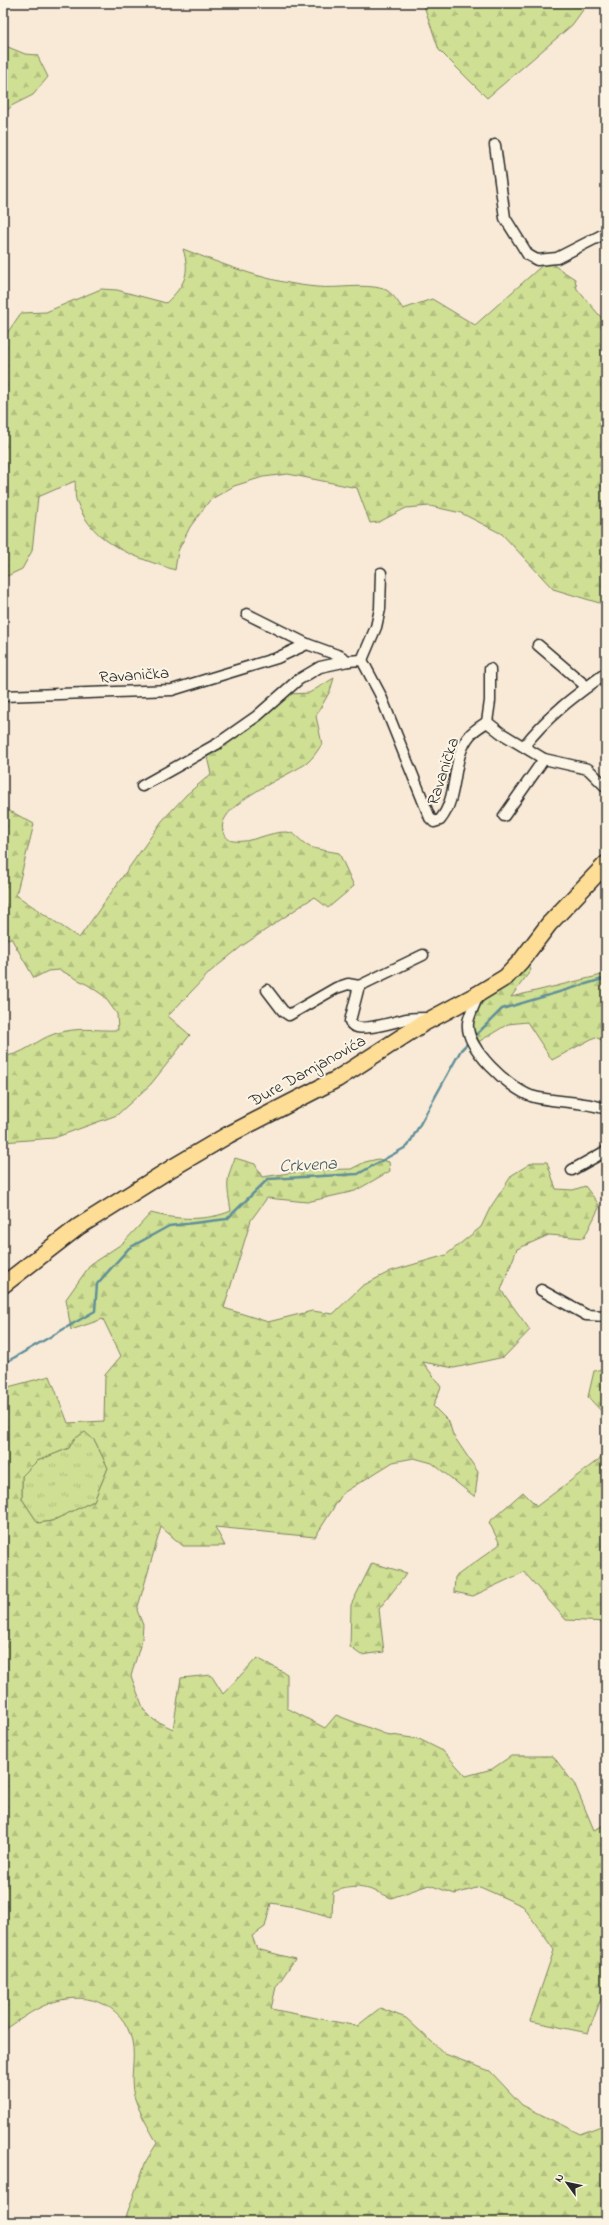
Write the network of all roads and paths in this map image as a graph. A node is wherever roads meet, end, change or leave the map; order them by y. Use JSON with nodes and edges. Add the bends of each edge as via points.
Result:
{"nodes":[{"id":1,"x":495,"y":145,"type":"dead end"},
{"id":2,"x":606,"y":233,"type":"edge"},
{"id":3,"x":381,"y":573,"type":"dead end"},
{"id":4,"x":247,"y":614,"type":"dead end"},
{"id":5,"x":307,"y":644,"type":"junction"},
{"id":6,"x":538,"y":645,"type":"dead end"},
{"id":7,"x":362,"y":660,"type":"junction"},
{"id":8,"x":348,"y":661,"type":"junction"},
{"id":9,"x":490,"y":669,"type":"dead end"},
{"id":10,"x":606,"y":673,"type":"edge"},
{"id":11,"x":587,"y":687,"type":"junction"},
{"id":12,"x":3,"y":696,"type":"edge"},
{"id":13,"x":487,"y":722,"type":"junction"},
{"id":14,"x":524,"y":746,"type":"junction"},
{"id":15,"x":544,"y":759,"type":"junction"},
{"id":16,"x":142,"y":786,"type":"dead end"},
{"id":17,"x":606,"y":787,"type":"edge"},
{"id":18,"x":504,"y":816,"type":"dead end"},
{"id":19,"x":606,"y":864,"type":"edge"},
{"id":20,"x":423,"y":955,"type":"dead end"},
{"id":21,"x":359,"y":986,"type":"junction"},
{"id":22,"x":267,"y":990,"type":"dead end"},
{"id":23,"x":478,"y":994,"type":"junction"},
{"id":24,"x":433,"y":1018,"type":"junction"},
{"id":25,"x":606,"y":1109,"type":"edge"},
{"id":26,"x":606,"y":1151,"type":"edge"},
{"id":27,"x":572,"y":1170,"type":"dead end"},
{"id":28,"x":6,"y":1277,"type":"edge"},
{"id":29,"x":541,"y":1290,"type":"dead end"},
{"id":30,"x":606,"y":1316,"type":"edge"}],
"edges":[{"from":1,"to":2,"type":"street","via":[[505,218],[528,255],[537,260],[557,258]]},
{"from":3,"to":7,"type":"street","via":[[380,609]]},
{"from":4,"to":5,"type":"street"},
{"from":5,"to":8,"type":"street"},
{"from":5,"to":12,"type":"street","name":"Ravanička","via":[[277,658],[172,690]]},
{"from":6,"to":11,"type":"street"},
{"from":7,"to":8,"type":"street"},
{"from":7,"to":13,"type":"street","name":"Ravanička","via":[[380,694],[430,818],[434,822],[440,820],[452,799],[458,763],[469,736]]},
{"from":8,"to":16,"type":"street","via":[[320,667],[298,680],[257,716],[217,744]]},
{"from":9,"to":13,"type":"street"},
{"from":10,"to":11,"type":"street"},
{"from":11,"to":14,"type":"street","via":[[543,723]]},
{"from":13,"to":14,"type":"street","via":[[501,734]]},
{"from":14,"to":15,"type":"street"},
{"from":15,"to":17,"type":"street","via":[[588,769]]},
{"from":15,"to":18,"type":"street"},
{"from":19,"to":23,"type":"main road","name":"Đure Damjanovića","via":[[549,924],[521,961],[506,976]]},
{"from":20,"to":21,"type":"street"},
{"from":21,"to":22,"type":"street","via":[[348,984],[336,988],[289,1015]]},
{"from":21,"to":24,"type":"street","via":[[350,1019],[353,1027],[370,1028],[408,1019]]},
{"from":23,"to":24,"type":"main road","name":"Đure Damjanovića"},
{"from":23,"to":25,"type":"street","via":[[468,1023],[474,1046],[513,1087],[532,1096]]},
{"from":24,"to":28,"type":"main road","name":"Đure Damjanovića","via":[[337,1079],[228,1135],[166,1172],[78,1227]]},
{"from":26,"to":27,"type":"street"},
{"from":29,"to":30,"type":"street","via":[[586,1315]]}]}
